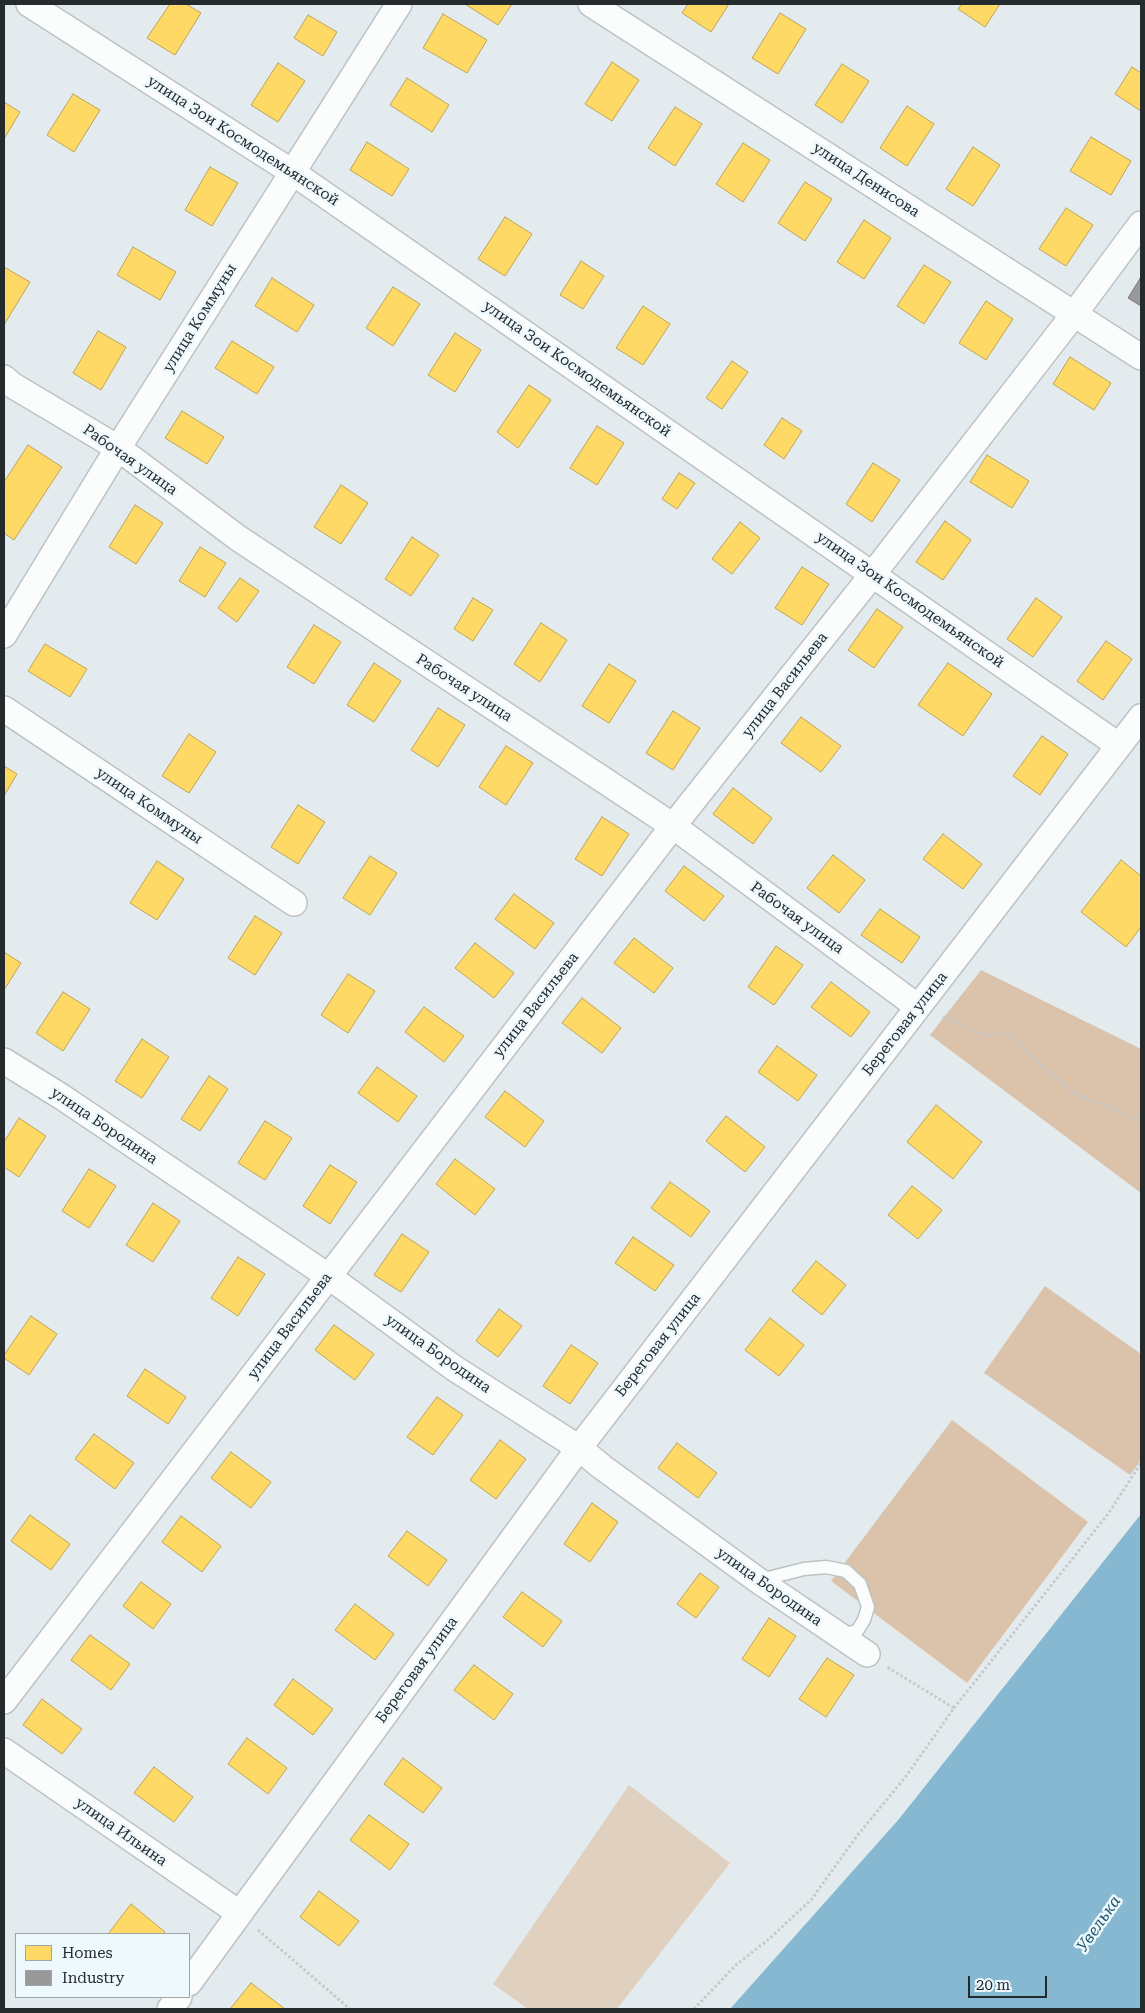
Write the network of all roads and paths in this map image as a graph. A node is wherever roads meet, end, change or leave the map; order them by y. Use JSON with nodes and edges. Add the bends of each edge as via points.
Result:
{"nodes":[{"id":1,"x":29,"y":4,"type":"edge"},
{"id":2,"x":399,"y":4,"type":"edge"},
{"id":3,"x":591,"y":4,"type":"edge"},
{"id":4,"x":292,"y":172,"type":"junction"},
{"id":5,"x":1141,"y":224,"type":"edge"},
{"id":6,"x":1075,"y":313,"type":"junction"},
{"id":7,"x":1141,"y":357,"type":"edge"},
{"id":8,"x":4,"y":378,"type":"edge"},
{"id":9,"x":118,"y":448,"type":"junction"},
{"id":10,"x":873,"y":574,"type":"junction"},
{"id":11,"x":4,"y":635,"type":"edge"},
{"id":12,"x":4,"y":709,"type":"edge"},
{"id":13,"x":1141,"y":717,"type":"edge"},
{"id":14,"x":1118,"y":745,"type":"junction"},
{"id":15,"x":673,"y":826,"type":"junction"},
{"id":16,"x":294,"y":903,"type":"dead end"},
{"id":17,"x":918,"y":1007,"type":"junction"},
{"id":18,"x":4,"y":1061,"type":"edge"},
{"id":19,"x":1141,"y":1121,"type":"edge"},
{"id":20,"x":328,"y":1276,"type":"junction"},
{"id":21,"x":579,"y":1448,"type":"junction"},
{"id":22,"x":1141,"y":1463,"type":"edge"},
{"id":23,"x":759,"y":1580,"type":"junction"},
{"id":24,"x":838,"y":1636,"type":"junction"},
{"id":25,"x":867,"y":1654,"type":"joint"},
{"id":26,"x":4,"y":1701,"type":"edge"},
{"id":27,"x":954,"y":1708,"type":"junction"},
{"id":28,"x":4,"y":1751,"type":"edge"},
{"id":29,"x":239,"y":1913,"type":"junction"},
{"id":30,"x":190,"y":1983,"type":"edge"},
{"id":31,"x":178,"y":1998,"type":"edge"},
{"id":32,"x":170,"y":2009,"type":"edge"},
{"id":33,"x":350,"y":2009,"type":"edge"},
{"id":34,"x":694,"y":2009,"type":"edge"}],
"edges":[{"from":1,"to":4,"type":"street","name":"улица Зои Космодемьянской"},
{"from":2,"to":4,"type":"street","name":"улица Коммуны"},
{"from":3,"to":6,"type":"street","name":"улица Денисова"},
{"from":4,"to":9,"type":"street","name":"улица Коммуны"},
{"from":4,"to":10,"type":"street","name":"улица Зои Космодемьянской"},
{"from":5,"to":6,"type":"street","name":"улица Васильева"},
{"from":6,"to":7,"type":"street","name":"улица Денисова"},
{"from":6,"to":10,"type":"street","name":"улица Васильева"},
{"from":8,"to":9,"type":"street","name":"Рабочая улица"},
{"from":9,"to":11,"type":"street","name":"улица Коммуны"},
{"from":9,"to":15,"type":"street","name":"Рабочая улица","via":[[238,538]]},
{"from":10,"to":14,"type":"street","name":"улица Зои Космодемьянской"},
{"from":10,"to":15,"type":"street","name":"улица Васильева"},
{"from":12,"to":16,"type":"street","name":"улица Коммуны"},
{"from":13,"to":14,"type":"street","name":"Береговая улица"},
{"from":14,"to":17,"type":"street","name":"Береговая улица"},
{"from":15,"to":17,"type":"street","name":"Рабочая улица"},
{"from":15,"to":20,"type":"street","name":"улица Васильева"},
{"from":17,"to":19,"type":"path","via":[[987,1036],[1005,1032],[1072,1092]]},
{"from":17,"to":21,"type":"street","name":"Береговая улица"},
{"from":18,"to":20,"type":"street","name":"улица Бородина"},
{"from":20,"to":21,"type":"street","name":"улица Бородина","via":[[454,1368]]},
{"from":20,"to":26,"type":"street","name":"улица Васильева"},
{"from":21,"to":23,"type":"street","name":"улица Бородина"},
{"from":21,"to":29,"type":"street","name":"Береговая улица"},
{"from":22,"to":27,"type":"path","via":[[1108,1514]]},
{"from":23,"to":24,"type":"street","name":"улица Бородина"},
{"from":23,"to":24,"type":"lane","via":[[804,1569],[826,1567],[846,1571],[860,1584],[868,1606],[857,1631]]},
{"from":24,"to":25,"type":"street","name":"улица Бородина"},
{"from":25,"to":27,"type":"path"},
{"from":27,"to":34,"type":"path","via":[[811,1900],[736,1965]]},
{"from":28,"to":29,"type":"street","name":"улица Ильина"},
{"from":29,"to":30,"type":"street","name":"Береговая улица"},
{"from":29,"to":33,"type":"path"},
{"from":31,"to":32,"type":"street"}]}
